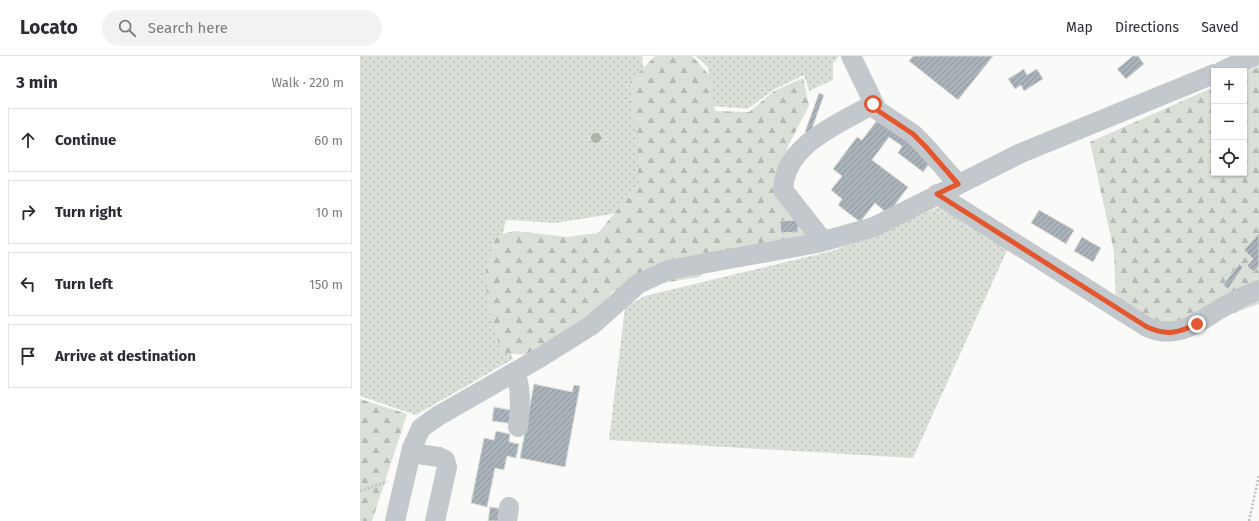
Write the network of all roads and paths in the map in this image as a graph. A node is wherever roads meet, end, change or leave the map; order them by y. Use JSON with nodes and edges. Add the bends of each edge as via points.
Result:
{"nodes":[{"id":1,"x":851,"y":56,"type":"edge"},
{"id":2,"x":1255,"y":56,"type":"edge"},
{"id":3,"x":1229,"y":68,"type":"edge"},
{"id":4,"x":1211,"y":75,"type":"edge"},
{"id":5,"x":873,"y":104,"type":"junction"},
{"id":6,"x":958,"y":184,"type":"junction"},
{"id":7,"x":937,"y":194,"type":"junction"},
{"id":8,"x":823,"y":241,"type":"junction"},
{"id":9,"x":1259,"y":290,"type":"edge"},
{"id":10,"x":515,"y":372,"type":"junction"},
{"id":11,"x":518,"y":427,"type":"dead end"},
{"id":12,"x":411,"y":453,"type":"junction"},
{"id":13,"x":1259,"y":475,"type":"edge"},
{"id":14,"x":405,"y":477,"type":"junction"},
{"id":15,"x":360,"y":491,"type":"edge"},
{"id":16,"x":395,"y":521,"type":"edge"},
{"id":17,"x":435,"y":521,"type":"edge"},
{"id":18,"x":1249,"y":521,"type":"edge"}],
"edges":[{"from":1,"to":5,"type":"street"},
{"from":2,"to":3,"type":"street"},
{"from":4,"to":6,"type":"street","via":[[1020,153]]},
{"from":5,"to":6,"type":"street","via":[[877,110],[913,134]]},
{"from":5,"to":8,"type":"street","via":[[809,142],[792,161],[783,180],[783,190]]},
{"from":6,"to":7,"type":"street"},
{"from":7,"to":8,"type":"street","via":[[874,226]]},
{"from":7,"to":9,"type":"street","via":[[1156,331],[1165,333],[1183,330]]},
{"from":8,"to":10,"type":"street","via":[[668,270],[638,284],[592,325]]},
{"from":10,"to":11,"type":"street","via":[[520,393]]},
{"from":10,"to":12,"type":"street","via":[[421,428]]},
{"from":12,"to":14,"type":"street"},
{"from":12,"to":17,"type":"street","via":[[439,456],[445,460],[447,467]]},
{"from":13,"to":18,"type":"path"},
{"from":14,"to":15,"type":"path"},
{"from":14,"to":16,"type":"street"}]}
